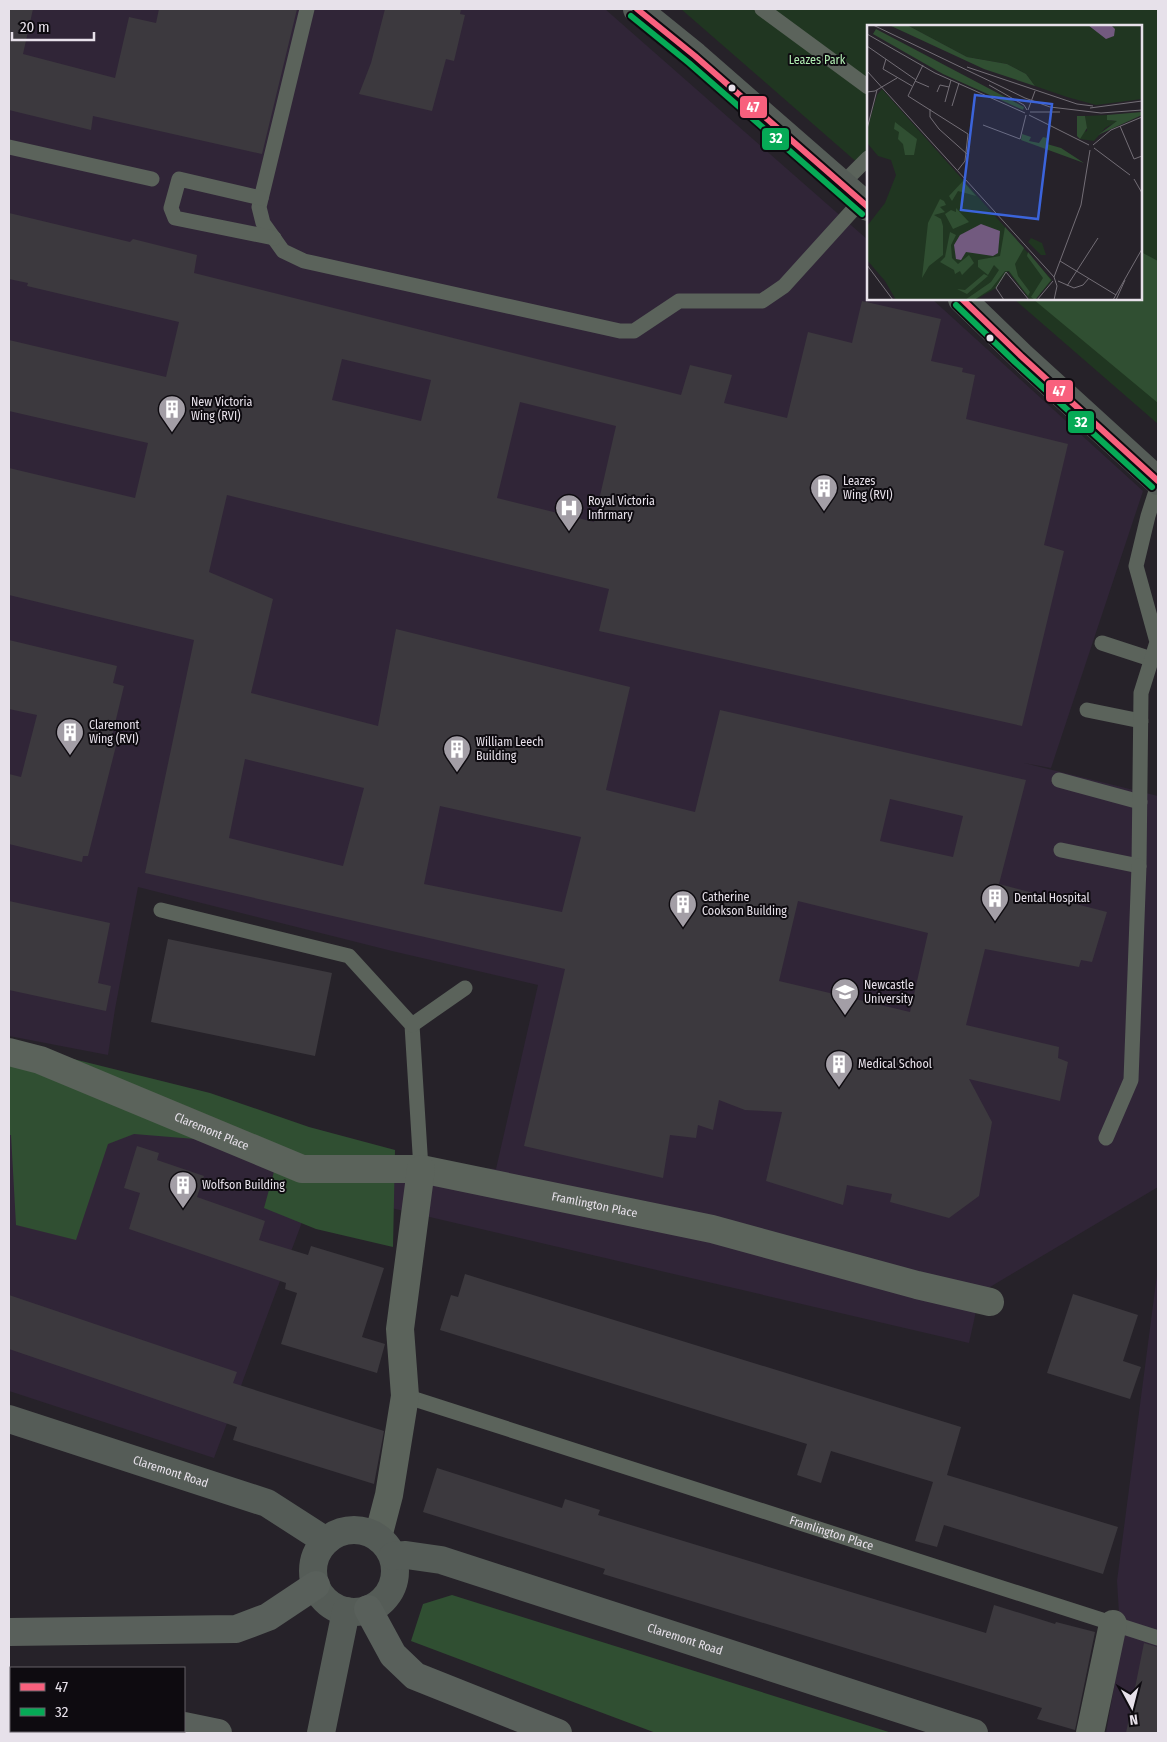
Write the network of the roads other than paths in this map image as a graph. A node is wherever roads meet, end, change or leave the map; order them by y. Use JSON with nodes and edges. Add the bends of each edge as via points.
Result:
{"nodes":[{"id":1,"x":307,"y":9,"type":"edge"},
{"id":2,"x":637,"y":9,"type":"edge"},
{"id":3,"x":762,"y":9,"type":"edge"},
{"id":4,"x":867,"y":86,"type":"edge"},
{"id":5,"x":9,"y":146,"type":"edge"},
{"id":6,"x":867,"y":162,"type":"edge"},
{"id":7,"x":152,"y":180,"type":"dead end"},
{"id":8,"x":857,"y":197,"type":"edge"},
{"id":9,"x":261,"y":198,"type":"junction"},
{"id":10,"x":274,"y":238,"type":"junction"},
{"id":11,"x":963,"y":300,"type":"edge"},
{"id":12,"x":1158,"y":481,"type":"edge"},
{"id":13,"x":1158,"y":485,"type":"edge"},
{"id":14,"x":1102,"y":643,"type":"dead end"},
{"id":15,"x":1151,"y":659,"type":"junction"},
{"id":16,"x":1087,"y":710,"type":"dead end"},
{"id":17,"x":1141,"y":721,"type":"junction"},
{"id":18,"x":1060,"y":780,"type":"dead end"},
{"id":19,"x":1140,"y":802,"type":"junction"},
{"id":20,"x":1062,"y":850,"type":"dead end"},
{"id":21,"x":1139,"y":866,"type":"junction"},
{"id":22,"x":161,"y":910,"type":"dead end"},
{"id":23,"x":465,"y":988,"type":"dead end"},
{"id":24,"x":412,"y":1026,"type":"junction"},
{"id":25,"x":9,"y":1052,"type":"edge"},
{"id":26,"x":1106,"y":1138,"type":"dead end"},
{"id":27,"x":421,"y":1169,"type":"junction"},
{"id":28,"x":990,"y":1302,"type":"dead end"},
{"id":29,"x":405,"y":1396,"type":"junction"},
{"id":30,"x":9,"y":1419,"type":"edge"},
{"id":31,"x":326,"y":1541,"type":"junction"},
{"id":32,"x":386,"y":1547,"type":"junction"},
{"id":33,"x":316,"y":1585,"type":"junction"},
{"id":34,"x":357,"y":1610,"type":"junction"},
{"id":35,"x":1113,"y":1624,"type":"junction"},
{"id":36,"x":9,"y":1632,"type":"edge"},
{"id":37,"x":1158,"y":1638,"type":"edge"},
{"id":38,"x":185,"y":1726,"type":"edge"},
{"id":39,"x":218,"y":1733,"type":"edge"},
{"id":40,"x":321,"y":1733,"type":"edge"},
{"id":41,"x":558,"y":1733,"type":"edge"},
{"id":42,"x":974,"y":1733,"type":"edge"},
{"id":43,"x":1090,"y":1733,"type":"edge"}],
"edges":[{"from":1,"to":9,"type":"lane"},
{"from":2,"to":8,"type":"street"},
{"from":3,"to":4,"type":"lane"},
{"from":5,"to":7,"type":"lane"},
{"from":6,"to":8,"type":"lane"},
{"from":8,"to":10,"type":"lane","via":[[784,286],[762,301],[679,301],[634,330],[627,331],[304,261],[283,251]]},
{"from":9,"to":10,"type":"lane","via":[[262,223]]},
{"from":9,"to":10,"type":"lane","via":[[179,179],[171,208],[175,218]]},
{"from":11,"to":12,"type":"street"},
{"from":13,"to":15,"type":"lane","via":[[1136,566],[1157,642]]},
{"from":14,"to":15,"type":"lane"},
{"from":15,"to":17,"type":"lane","via":[[1141,693]]},
{"from":16,"to":17,"type":"lane"},
{"from":17,"to":19,"type":"lane"},
{"from":18,"to":19,"type":"lane"},
{"from":19,"to":21,"type":"lane"},
{"from":20,"to":21,"type":"lane"},
{"from":21,"to":26,"type":"lane","via":[[1131,1080]]},
{"from":22,"to":24,"type":"lane","via":[[349,956]]},
{"from":23,"to":24,"type":"lane"},
{"from":24,"to":27,"type":"lane"},
{"from":25,"to":27,"type":"street","name":"Claremont Place","via":[[40,1060],[302,1169]]},
{"from":27,"to":28,"type":"street","name":"Framlington Place","via":[[712,1229]]},
{"from":27,"to":29,"type":"street","via":[[400,1329]]},
{"from":29,"to":32,"type":"street","via":[[389,1496]]},
{"from":29,"to":35,"type":"lane","name":"Framlington Place"},
{"from":30,"to":31,"type":"street","name":"Claremont Road","via":[[268,1503]]},
{"from":31,"to":32,"type":"street","via":[[338,1533],[365,1531]]},
{"from":31,"to":33,"type":"street","via":[[314,1561]]},
{"from":32,"to":34,"type":"street","via":[[395,1569],[394,1582],[379,1603]]},
{"from":32,"to":42,"type":"street","name":"Claremont Road","via":[[406,1555],[441,1560]]},
{"from":33,"to":34,"type":"street","via":[[333,1606]]},
{"from":33,"to":36,"type":"highway","via":[[268,1616],[236,1629]]},
{"from":34,"to":40,"type":"street","via":[[331,1686]]},
{"from":34,"to":41,"type":"highway","via":[[393,1655],[415,1676]]},
{"from":35,"to":37,"type":"lane","name":"Framlington Place"},
{"from":35,"to":43,"type":"street"},
{"from":38,"to":39,"type":"highway"}]}
